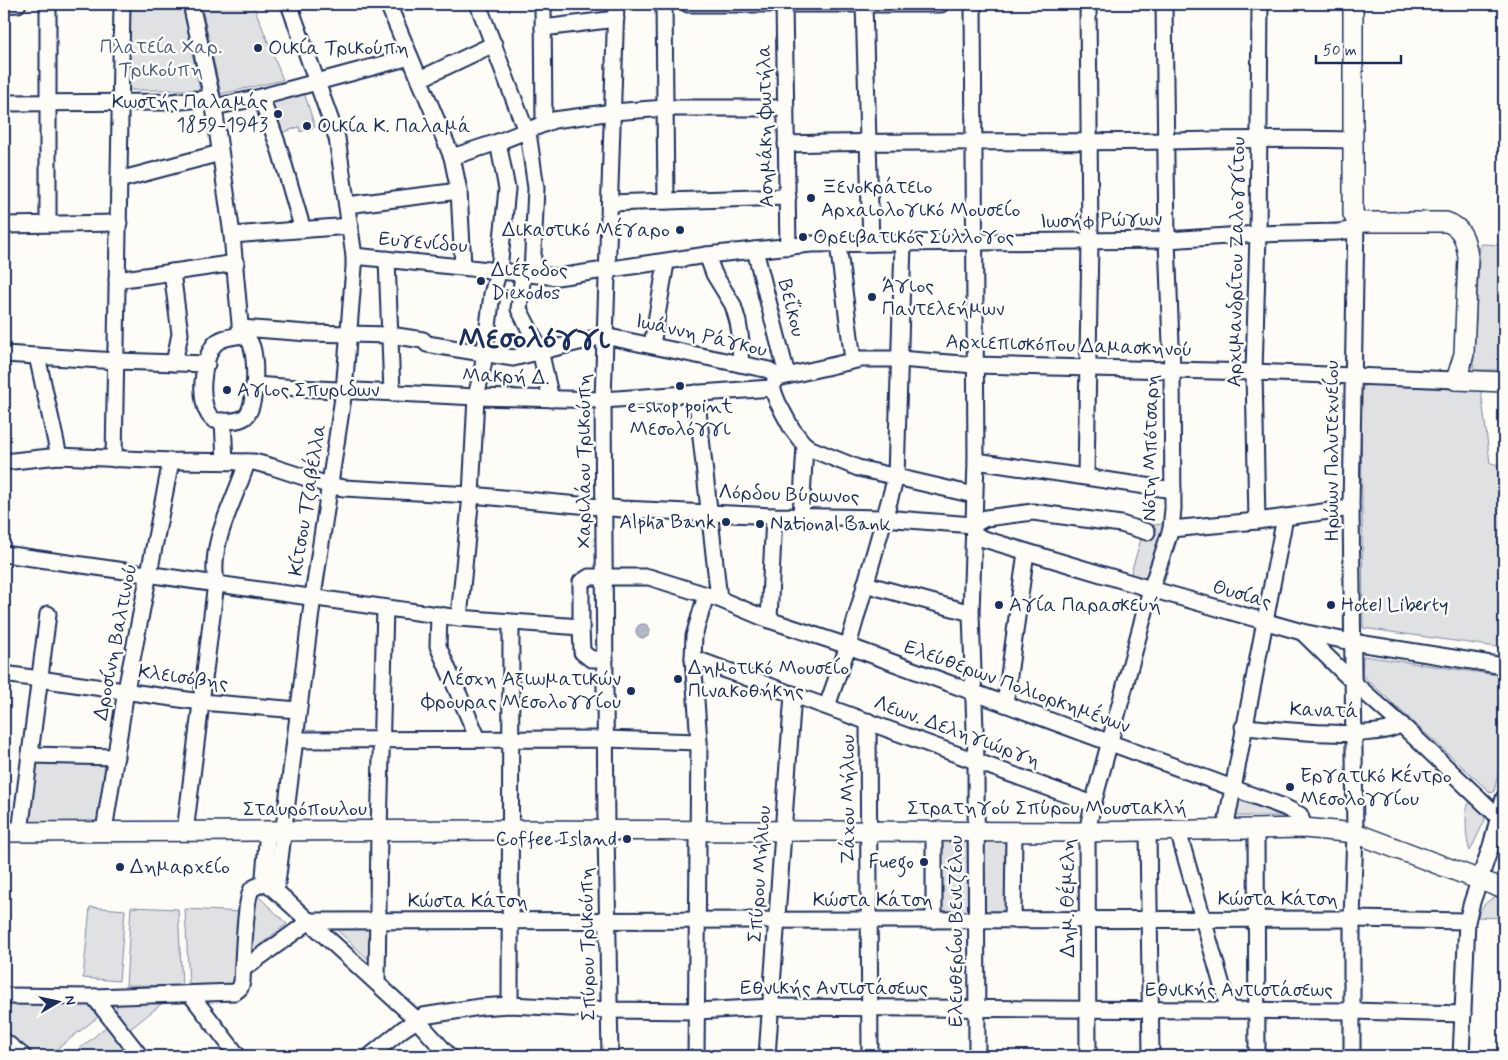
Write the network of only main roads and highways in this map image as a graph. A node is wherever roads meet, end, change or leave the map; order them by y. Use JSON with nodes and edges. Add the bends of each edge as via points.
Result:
{"nodes":[{"id":1,"x":1341,"y":4,"type":"edge"},
{"id":2,"x":1353,"y":4,"type":"edge"},
{"id":3,"x":1347,"y":140,"type":"junction"},
{"id":4,"x":1504,"y":382,"type":"edge"},
{"id":5,"x":606,"y":830,"type":"joint"},
{"id":6,"x":12,"y":832,"type":"edge"},
{"id":7,"x":1504,"y":889,"type":"edge"}],
"edges":[{"from":1,"to":3,"type":"main road"},
{"from":2,"to":3,"type":"main road"},
{"from":3,"to":4,"type":"main road","via":[[1356,225],[1434,230],[1446,233],[1454,241],[1452,354],[1456,380]]},
{"from":5,"to":6,"type":"main road","name":"Σταυρόπουλου"},
{"from":5,"to":7,"type":"main road","name":"Στρατηγού Σπύρου Μουστακλή","via":[[1088,832],[1304,828],[1355,833]]}]}
